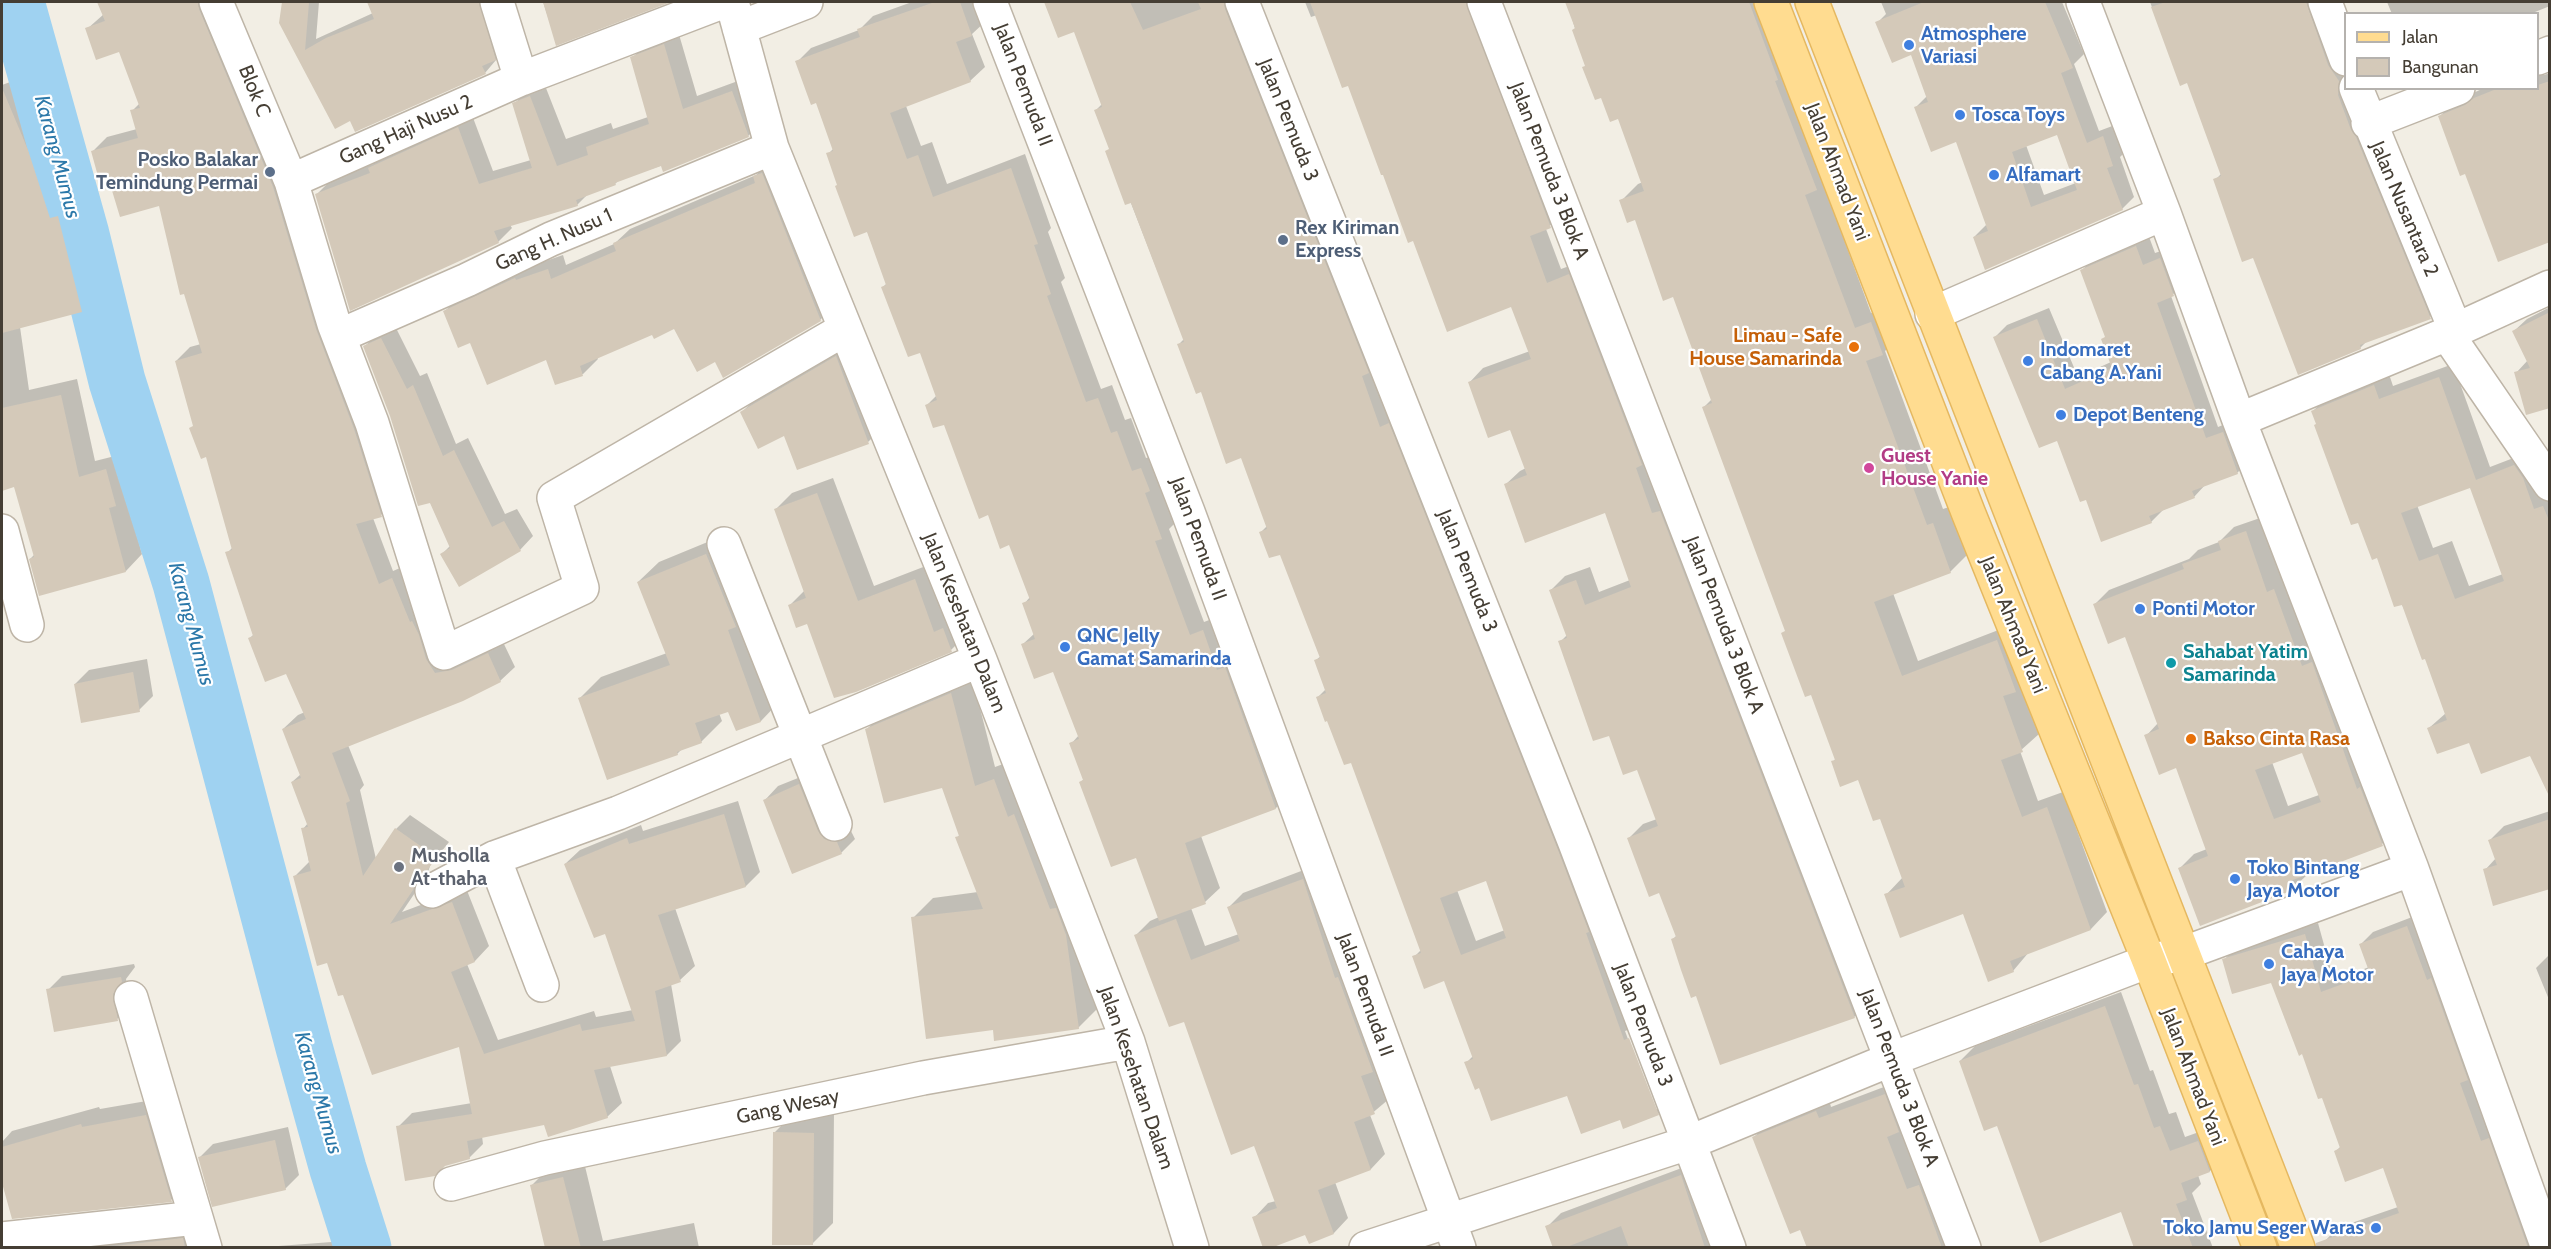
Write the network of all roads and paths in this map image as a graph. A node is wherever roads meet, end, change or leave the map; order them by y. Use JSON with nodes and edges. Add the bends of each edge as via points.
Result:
{"nodes":[{"id":1,"x":216,"y":2,"type":"edge"},
{"id":2,"x":497,"y":2,"type":"edge"},
{"id":3,"x":806,"y":2,"type":"edge"},
{"id":4,"x":990,"y":2,"type":"edge"},
{"id":5,"x":1242,"y":2,"type":"edge"},
{"id":6,"x":1484,"y":2,"type":"edge"},
{"id":7,"x":1771,"y":2,"type":"edge"},
{"id":8,"x":1812,"y":2,"type":"edge"},
{"id":9,"x":2083,"y":2,"type":"edge"},
{"id":10,"x":2325,"y":2,"type":"edge"},
{"id":11,"x":731,"y":10,"type":"edge"},
{"id":12,"x":2344,"y":54,"type":"edge"},
{"id":13,"x":521,"y":79,"type":"junction"},
{"id":14,"x":2357,"y":90,"type":"edge"},
{"id":15,"x":2452,"y":90,"type":"edge"},
{"id":16,"x":2368,"y":123,"type":"junction"},
{"id":17,"x":772,"y":148,"type":"junction"},
{"id":18,"x":291,"y":181,"type":"junction"},
{"id":19,"x":2164,"y":213,"type":"junction"},
{"id":20,"x":2550,"y":287,"type":"edge"},
{"id":21,"x":1932,"y":314,"type":"junction"},
{"id":22,"x":845,"y":328,"type":"junction"},
{"id":23,"x":2451,"y":332,"type":"junction"},
{"id":24,"x":339,"y":336,"type":"junction"},
{"id":25,"x":2239,"y":420,"type":"junction"},
{"id":26,"x":2550,"y":484,"type":"edge"},
{"id":27,"x":2,"y":531,"type":"edge"},
{"id":28,"x":724,"y":544,"type":"dead end"},
{"id":29,"x":27,"y":625,"type":"dead end"},
{"id":30,"x":980,"y":660,"type":"junction"},
{"id":31,"x":802,"y":736,"type":"junction"},
{"id":32,"x":835,"y":824,"type":"dead end"},
{"id":33,"x":494,"y":858,"type":"junction"},
{"id":34,"x":2412,"y":869,"type":"junction"},
{"id":35,"x":432,"y":891,"type":"dead end"},
{"id":36,"x":2182,"y":954,"type":"junction"},
{"id":37,"x":2149,"y":961,"type":"junction"},
{"id":38,"x":542,"y":985,"type":"dead end"},
{"id":39,"x":132,"y":998,"type":"dead end"},
{"id":40,"x":1128,"y":1042,"type":"junction"},
{"id":41,"x":1892,"y":1059,"type":"junction"},
{"id":42,"x":1688,"y":1143,"type":"junction"},
{"id":43,"x":451,"y":1184,"type":"dead end"},
{"id":44,"x":201,"y":1233,"type":"edge"},
{"id":45,"x":1454,"y":1235,"type":"edge"},
{"id":46,"x":2,"y":1239,"type":"edge"},
{"id":47,"x":1192,"y":1248,"type":"edge"},
{"id":48,"x":1366,"y":1248,"type":"edge"},
{"id":49,"x":1729,"y":1248,"type":"edge"},
{"id":50,"x":1964,"y":1248,"type":"edge"},
{"id":51,"x":2260,"y":1248,"type":"edge"},
{"id":52,"x":2298,"y":1248,"type":"edge"},
{"id":53,"x":2548,"y":1248,"type":"edge"}],
"edges":[{"from":1,"to":18,"type":"street","name":"Blok C"},
{"from":2,"to":13,"type":"street"},
{"from":3,"to":11,"type":"street","name":"Gang Haji Nusu 2"},
{"from":4,"to":45,"type":"street","name":"Jalan Pemuda II","via":[[1188,512]]},
{"from":5,"to":42,"type":"street","name":"Jalan Pemuda 3","via":[[1575,843]]},
{"from":6,"to":41,"type":"street","name":"Jalan Pemuda 3 Blok A"},
{"from":7,"to":37,"type":"main road","name":"Jalan Ahmad Yani","via":[[1968,512]]},
{"from":8,"to":21,"type":"main road","name":"Jalan Ahmad Yani"},
{"from":9,"to":19,"type":"street"},
{"from":10,"to":12,"type":"street"},
{"from":11,"to":13,"type":"street","name":"Gang Haji Nusu 2"},
{"from":11,"to":17,"type":"street","name":"Jalan Kesehatan Dalam"},
{"from":13,"to":18,"type":"street","name":"Gang Haji Nusu 2"},
{"from":14,"to":16,"type":"street","name":"Jalan Nusantara 2"},
{"from":15,"to":16,"type":"street"},
{"from":16,"to":23,"type":"street","name":"Jalan Nusantara 2"},
{"from":17,"to":22,"type":"street","name":"Jalan Kesehatan Dalam"},
{"from":17,"to":24,"type":"street","name":"Gang H. Nusu 1","via":[[551,239]]},
{"from":18,"to":24,"type":"street","name":"Blok C"},
{"from":19,"to":21,"type":"street"},
{"from":19,"to":25,"type":"street"},
{"from":20,"to":23,"type":"street"},
{"from":21,"to":36,"type":"main road","name":"Jalan Ahmad Yani"},
{"from":22,"to":24,"type":"street","name":"Blok C","via":[[554,498],[582,588],[444,653],[372,423]]},
{"from":22,"to":30,"type":"street","name":"Jalan Kesehatan Dalam"},
{"from":23,"to":25,"type":"street"},
{"from":23,"to":26,"type":"street","name":"Jalan Nusantara 2"},
{"from":25,"to":34,"type":"street"},
{"from":27,"to":29,"type":"street"},
{"from":28,"to":31,"type":"street"},
{"from":30,"to":31,"type":"street"},
{"from":30,"to":40,"type":"street","name":"Jalan Kesehatan Dalam"},
{"from":31,"to":32,"type":"street"},
{"from":31,"to":33,"type":"street","via":[[618,813]]},
{"from":33,"to":35,"type":"street"},
{"from":33,"to":38,"type":"street"},
{"from":34,"to":36,"type":"street"},
{"from":34,"to":53,"type":"street"},
{"from":36,"to":37,"type":"street"},
{"from":36,"to":52,"type":"main road","name":"Jalan Ahmad Yani"},
{"from":37,"to":41,"type":"street"},
{"from":37,"to":51,"type":"main road","name":"Jalan Ahmad Yani"},
{"from":39,"to":44,"type":"street"},
{"from":40,"to":43,"type":"street","name":"Gang Wesay","via":[[888,1086],[545,1158]]},
{"from":40,"to":47,"type":"street","name":"Jalan Kesehatan Dalam"},
{"from":41,"to":42,"type":"street"},
{"from":41,"to":50,"type":"street","name":"Jalan Pemuda 3 Blok A"},
{"from":42,"to":45,"type":"street"},
{"from":42,"to":49,"type":"street","name":"Jalan Pemuda 3"},
{"from":44,"to":46,"type":"street"},
{"from":45,"to":48,"type":"street"}]}
